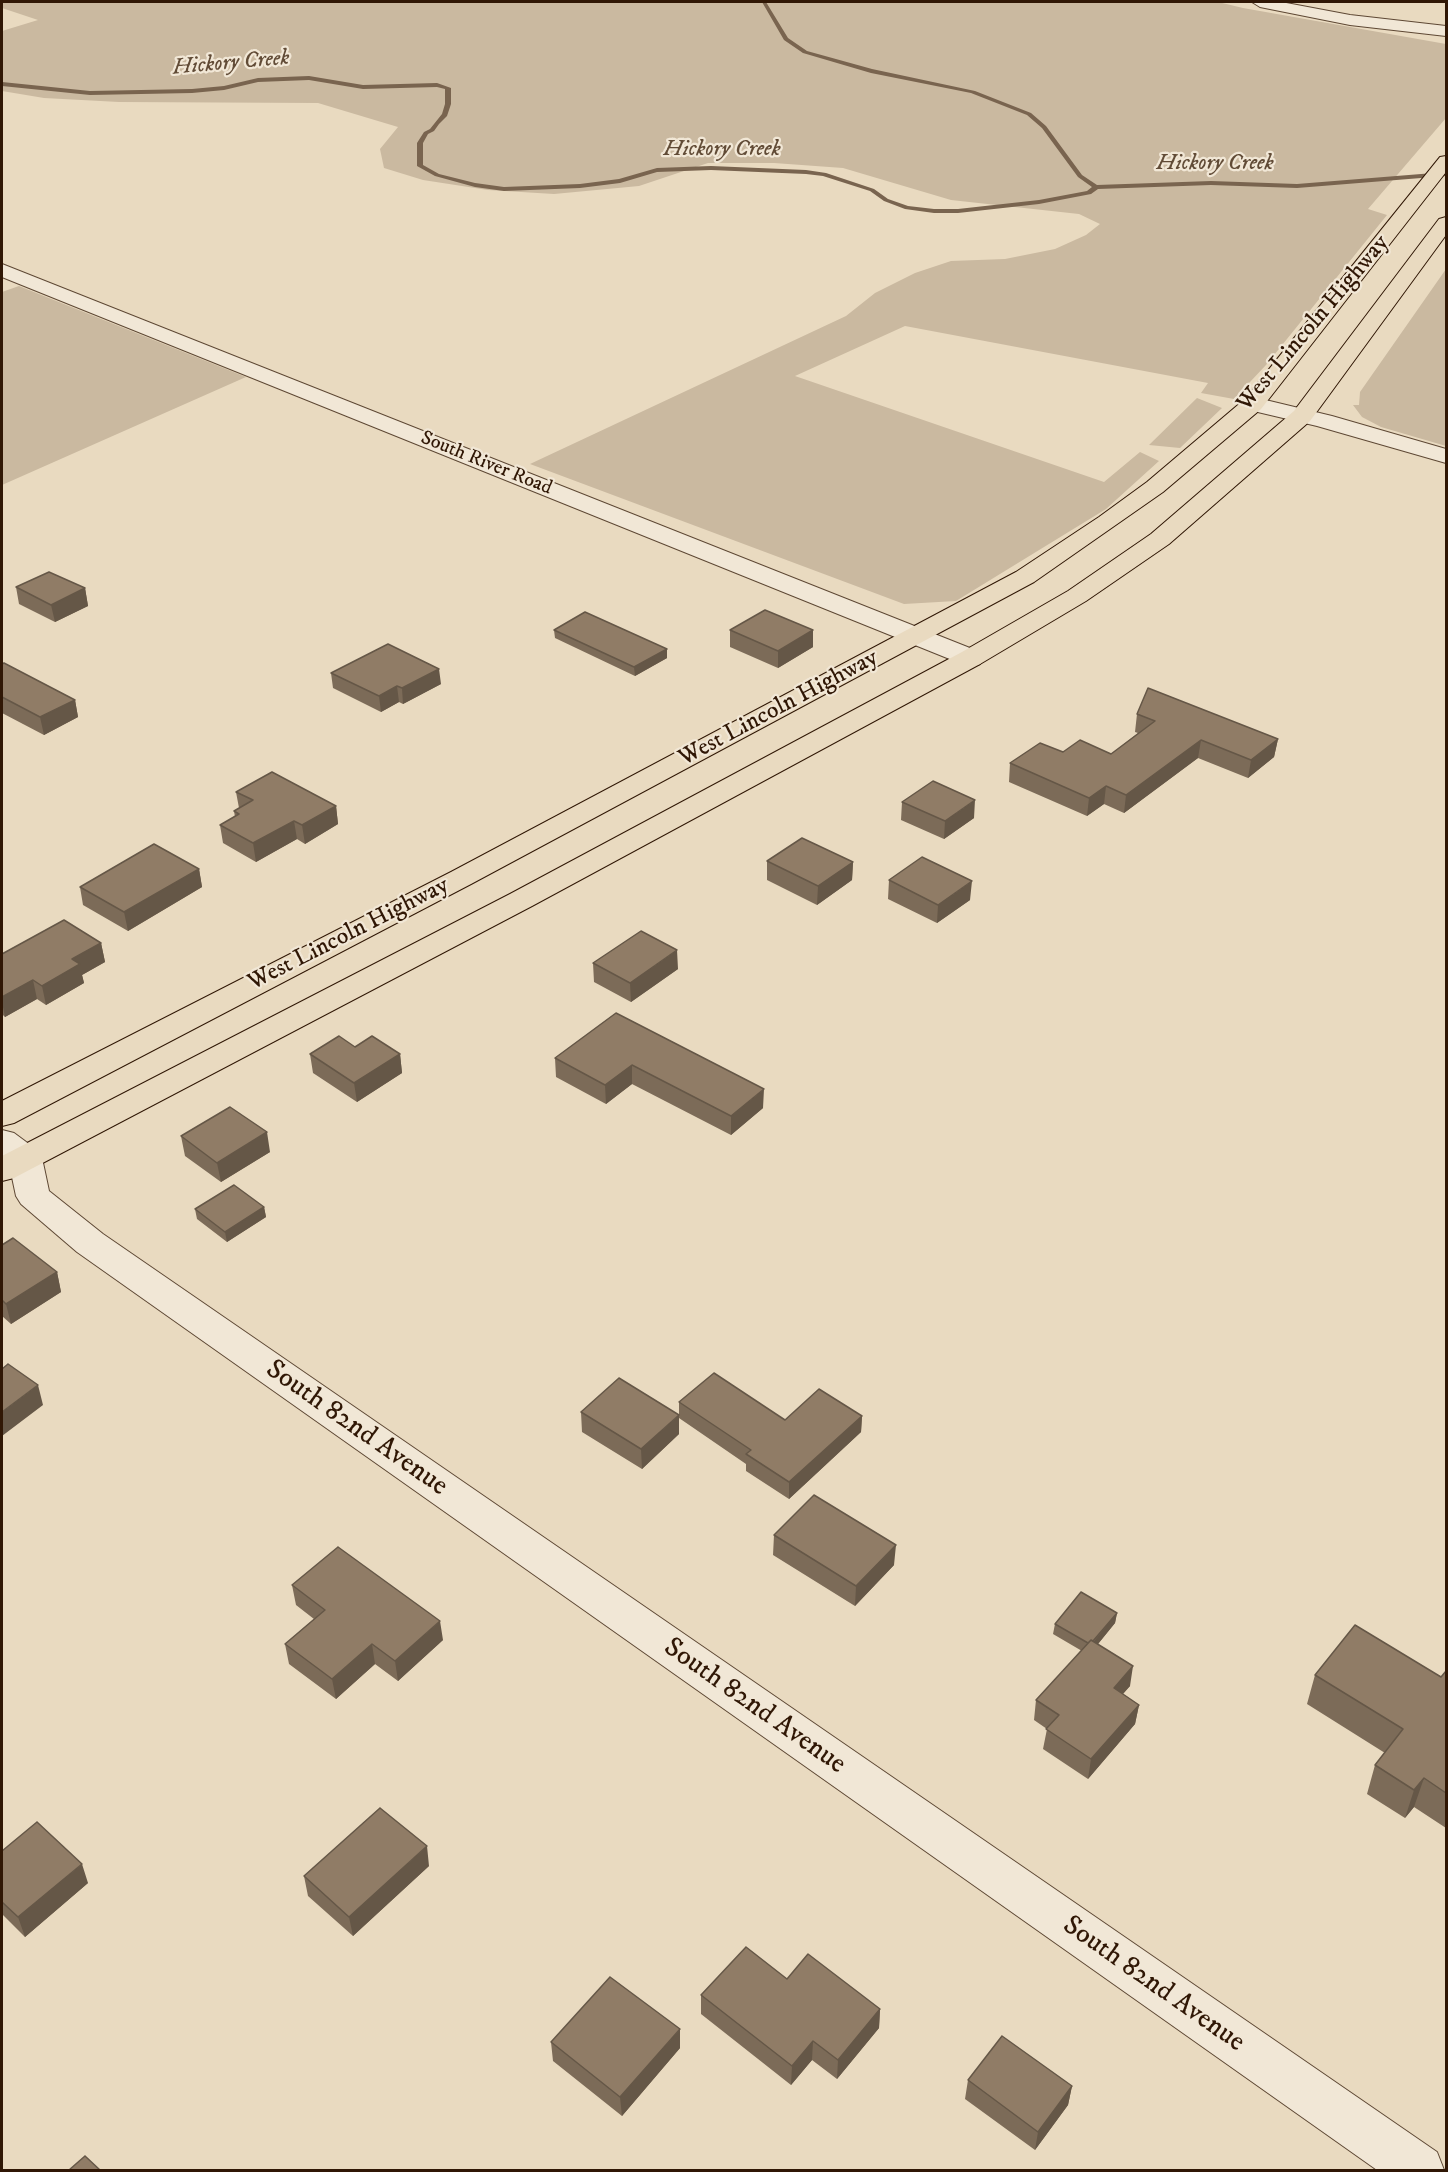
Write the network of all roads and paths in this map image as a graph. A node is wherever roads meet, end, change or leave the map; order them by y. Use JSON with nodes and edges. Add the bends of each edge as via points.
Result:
{"nodes":[{"id":1,"x":1260,"y":2,"type":"edge"},
{"id":2,"x":1418,"y":29,"type":"junction"},
{"id":3,"x":1446,"y":31,"type":"edge"},
{"id":4,"x":1446,"y":37,"type":"edge"},
{"id":5,"x":1446,"y":161,"type":"edge"},
{"id":6,"x":1446,"y":223,"type":"edge"},
{"id":7,"x":2,"y":270,"type":"edge"},
{"id":8,"x":1253,"y":404,"type":"junction"},
{"id":9,"x":1302,"y":416,"type":"junction"},
{"id":10,"x":1446,"y":456,"type":"edge"},
{"id":11,"x":916,"y":637,"type":"junction"},
{"id":12,"x":971,"y":658,"type":"junction"},
{"id":13,"x":2,"y":1115,"type":"edge"},
{"id":14,"x":9,"y":1156,"type":"edge"},
{"id":15,"x":1419,"y":2170,"type":"edge"}],
"edges":[{"from":1,"to":2,"type":"street"},
{"from":2,"to":3,"type":"street"},
{"from":2,"to":4,"type":"street"},
{"from":5,"to":8,"type":"main road","name":"West Lincoln Highway"},
{"from":6,"to":9,"type":"main road","name":"West Lincoln Highway"},
{"from":7,"to":11,"type":"street","name":"South River Road"},
{"from":8,"to":9,"type":"street"},
{"from":8,"to":11,"type":"main road","name":"West Lincoln Highway","via":[[1107,522],[1025,577]]},
{"from":9,"to":10,"type":"street"},
{"from":9,"to":12,"type":"main road","name":"West Lincoln Highway","via":[[1160,539],[1077,596]]},
{"from":11,"to":12,"type":"street","name":"South River Road"},
{"from":11,"to":13,"type":"main road","name":"West Lincoln Highway"},
{"from":12,"to":14,"type":"main road","name":"West Lincoln Highway","via":[[521,900]]},
{"from":14,"to":15,"type":"street","name":"South 82nd Avenue","via":[[33,1196],[90,1244]]}]}
